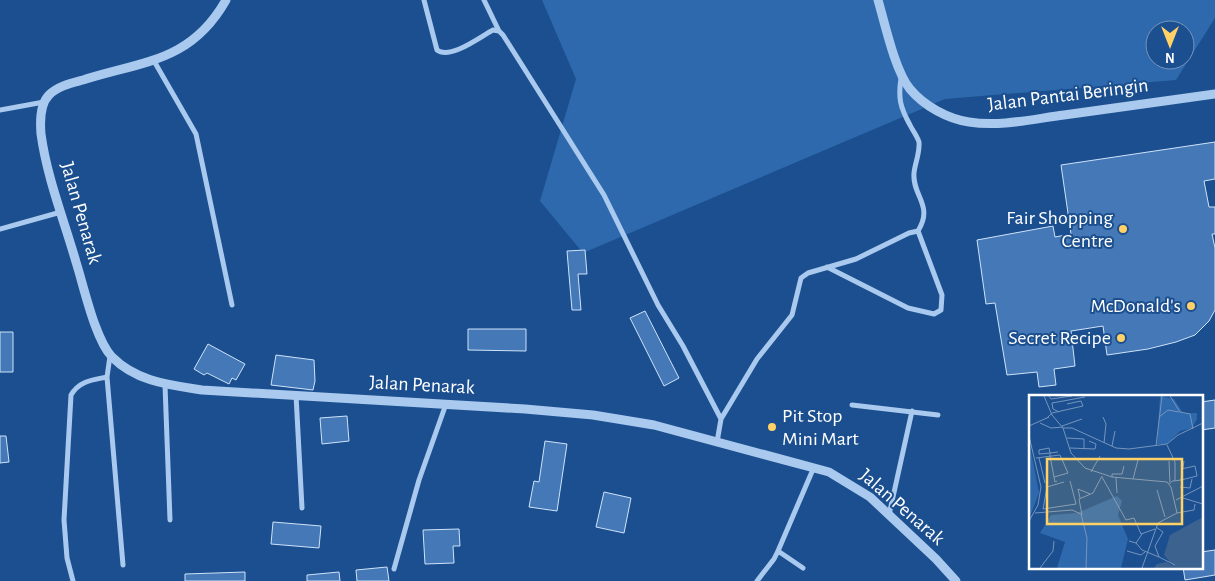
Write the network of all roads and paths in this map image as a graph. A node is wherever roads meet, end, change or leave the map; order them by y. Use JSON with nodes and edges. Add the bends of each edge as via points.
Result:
{"nodes":[{"id":1,"x":226,"y":0,"type":"edge"},
{"id":2,"x":424,"y":0,"type":"edge"},
{"id":3,"x":484,"y":0,"type":"edge"},
{"id":4,"x":878,"y":0,"type":"edge"},
{"id":5,"x":499,"y":31,"type":"junction"},
{"id":6,"x":154,"y":61,"type":"junction"},
{"id":7,"x":902,"y":75,"type":"junction"},
{"id":8,"x":1215,"y":94,"type":"edge"},
{"id":9,"x":45,"y":102,"type":"junction"},
{"id":10,"x":0,"y":110,"type":"edge"},
{"id":11,"x":61,"y":212,"type":"junction"},
{"id":12,"x":0,"y":229,"type":"edge"},
{"id":13,"x":918,"y":231,"type":"junction"},
{"id":14,"x":827,"y":267,"type":"junction"},
{"id":15,"x":232,"y":305,"type":"dead end"},
{"id":16,"x":110,"y":355,"type":"junction"},
{"id":17,"x":107,"y":377,"type":"junction"},
{"id":18,"x":165,"y":385,"type":"junction"},
{"id":19,"x":296,"y":395,"type":"junction"},
{"id":20,"x":446,"y":404,"type":"junction"},
{"id":21,"x":852,"y":405,"type":"dead end"},
{"id":22,"x":912,"y":411,"type":"junction"},
{"id":23,"x":938,"y":415,"type":"dead end"},
{"id":24,"x":721,"y":419,"type":"junction"},
{"id":25,"x":717,"y":442,"type":"junction"},
{"id":26,"x":814,"y":467,"type":"junction"},
{"id":27,"x":302,"y":508,"type":"dead end"},
{"id":28,"x":889,"y":515,"type":"junction"},
{"id":29,"x":170,"y":520,"type":"dead end"},
{"id":30,"x":778,"y":551,"type":"junction"},
{"id":31,"x":123,"y":565,"type":"dead end"},
{"id":32,"x":803,"y":568,"type":"dead end"},
{"id":33,"x":394,"y":569,"type":"dead end"},
{"id":34,"x":73,"y":581,"type":"edge"},
{"id":35,"x":757,"y":581,"type":"edge"},
{"id":36,"x":956,"y":581,"type":"edge"}],
"edges":[{"from":1,"to":6,"type":"street","via":[[219,13],[196,38]]},
{"from":2,"to":5,"type":"street","via":[[437,50],[441,53],[451,53],[493,30]]},
{"from":3,"to":5,"type":"street"},
{"from":4,"to":7,"type":"street","name":"Jalan Pantai Beringin"},
{"from":5,"to":24,"type":"street","via":[[604,195],[658,305]]},
{"from":6,"to":9,"type":"street","via":[[59,88]]},
{"from":6,"to":15,"type":"street","via":[[196,134]]},
{"from":7,"to":8,"type":"street","name":"Jalan Pantai Beringin","via":[[921,100],[952,118],[968,122],[1010,122]]},
{"from":7,"to":13,"type":"street","via":[[899,101],[919,144],[914,182],[924,210]]},
{"from":9,"to":10,"type":"street"},
{"from":9,"to":11,"type":"street","name":"Jalan Penarak","via":[[41,133]]},
{"from":11,"to":12,"type":"street"},
{"from":11,"to":16,"type":"street","name":"Jalan Penarak","via":[[98,333]]},
{"from":13,"to":14,"type":"street","via":[[856,259]]},
{"from":13,"to":14,"type":"street","via":[[942,295],[941,310],[934,314],[908,308]]},
{"from":14,"to":24,"type":"street","via":[[801,278],[792,315],[756,359]]},
{"from":16,"to":17,"type":"street"},
{"from":16,"to":18,"type":"street","name":"Jalan Penarak","via":[[141,377]]},
{"from":17,"to":31,"type":"street"},
{"from":17,"to":34,"type":"street","via":[[82,382],[71,395],[64,520],[67,558]]},
{"from":18,"to":19,"type":"street","name":"Jalan Penarak"},
{"from":18,"to":29,"type":"street"},
{"from":19,"to":20,"type":"street","name":"Jalan Penarak"},
{"from":19,"to":27,"type":"street"},
{"from":20,"to":25,"type":"street","name":"Jalan Penarak","via":[[592,415],[654,425]]},
{"from":20,"to":33,"type":"street","via":[[419,480]]},
{"from":21,"to":22,"type":"street"},
{"from":22,"to":23,"type":"street"},
{"from":22,"to":28,"type":"street"},
{"from":24,"to":25,"type":"street"},
{"from":25,"to":26,"type":"street","name":"Jalan Penarak"},
{"from":26,"to":28,"type":"street","name":"Jalan Penarak","via":[[846,481]]},
{"from":26,"to":30,"type":"street"},
{"from":28,"to":36,"type":"street","name":"Jalan Penarak"},
{"from":30,"to":32,"type":"street"},
{"from":30,"to":35,"type":"street"}]}
